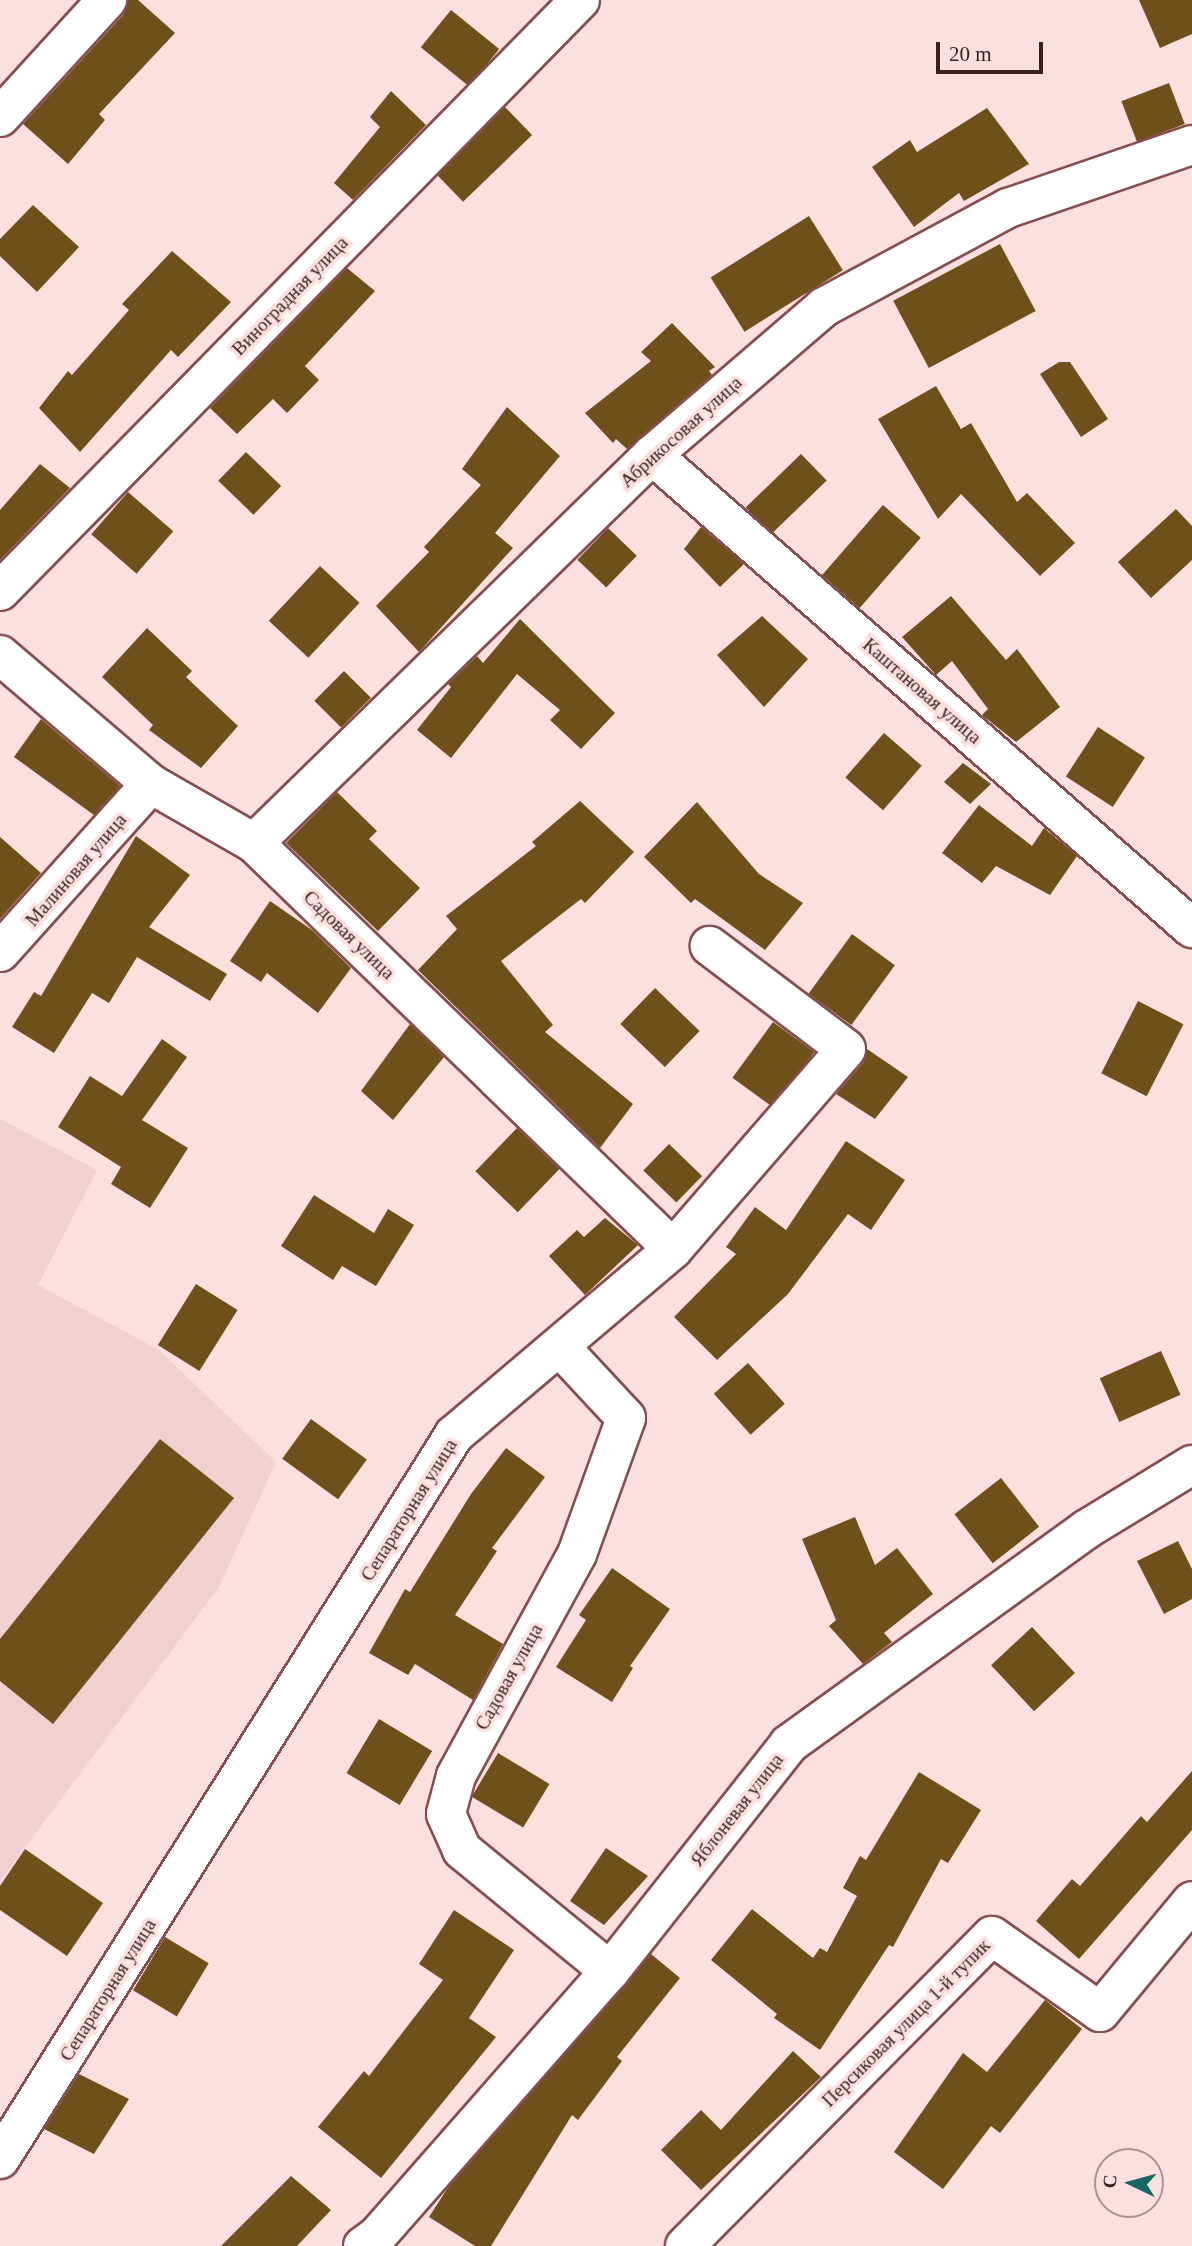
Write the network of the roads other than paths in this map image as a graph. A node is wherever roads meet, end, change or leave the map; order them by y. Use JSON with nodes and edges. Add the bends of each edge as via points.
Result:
{"nodes":[{"id":1,"x":107,"y":0,"type":"edge"},
{"id":2,"x":580,"y":0,"type":"edge"},
{"id":3,"x":0,"y":117,"type":"edge"},
{"id":4,"x":1192,"y":145,"type":"edge"},
{"id":5,"x":652,"y":455,"type":"junction"},
{"id":6,"x":0,"y":591,"type":"edge"},
{"id":7,"x":0,"y":655,"type":"edge"},
{"id":8,"x":151,"y":785,"type":"junction"},
{"id":9,"x":254,"y":843,"type":"junction"},
{"id":10,"x":1192,"y":928,"type":"edge"},
{"id":11,"x":710,"y":946,"type":"dead end"},
{"id":12,"x":0,"y":952,"type":"edge"},
{"id":13,"x":673,"y":1249,"type":"junction"},
{"id":14,"x":560,"y":1348,"type":"junction"},
{"id":15,"x":1192,"y":1465,"type":"edge"},
{"id":16,"x":1192,"y":1901,"type":"edge"},
{"id":17,"x":610,"y":1971,"type":"junction"},
{"id":18,"x":0,"y":2159,"type":"edge"},
{"id":19,"x":363,"y":2246,"type":"edge"},
{"id":20,"x":685,"y":2246,"type":"edge"}],
"edges":[{"from":1,"to":3,"type":"street"},
{"from":2,"to":6,"type":"street","name":"Виноградная улица"},
{"from":4,"to":5,"type":"street","name":"Абрикосовая улица","via":[[1008,208],[824,307]]},
{"from":5,"to":9,"type":"street","name":"Абрикосовая улица"},
{"from":5,"to":10,"type":"street","name":"Каштановая улица"},
{"from":7,"to":8,"type":"street","name":"Садовая улица"},
{"from":8,"to":9,"type":"street","name":"Садовая улица"},
{"from":8,"to":12,"type":"street","name":"Малиновая улица"},
{"from":9,"to":13,"type":"street","name":"Садовая улица"},
{"from":11,"to":13,"type":"street","name":"Сепараторная улица","via":[[846,1049]]},
{"from":13,"to":14,"type":"street","name":"Сепараторная улица"},
{"from":14,"to":17,"type":"street","name":"Садовая улица","via":[[626,1418],[577,1554],[456,1776],[446,1814],[461,1850]]},
{"from":14,"to":18,"type":"street","name":"Сепараторная улица","via":[[454,1435]]},
{"from":15,"to":17,"type":"street","name":"Яблоневая улица","via":[[1087,1529],[789,1744]]},
{"from":16,"to":20,"type":"street","name":"Персиковая улица 1-й тупик","via":[[1100,2012],[992,1936]]},
{"from":17,"to":19,"type":"street","name":"Яблоневая улица","via":[[377,2236]]}]}
